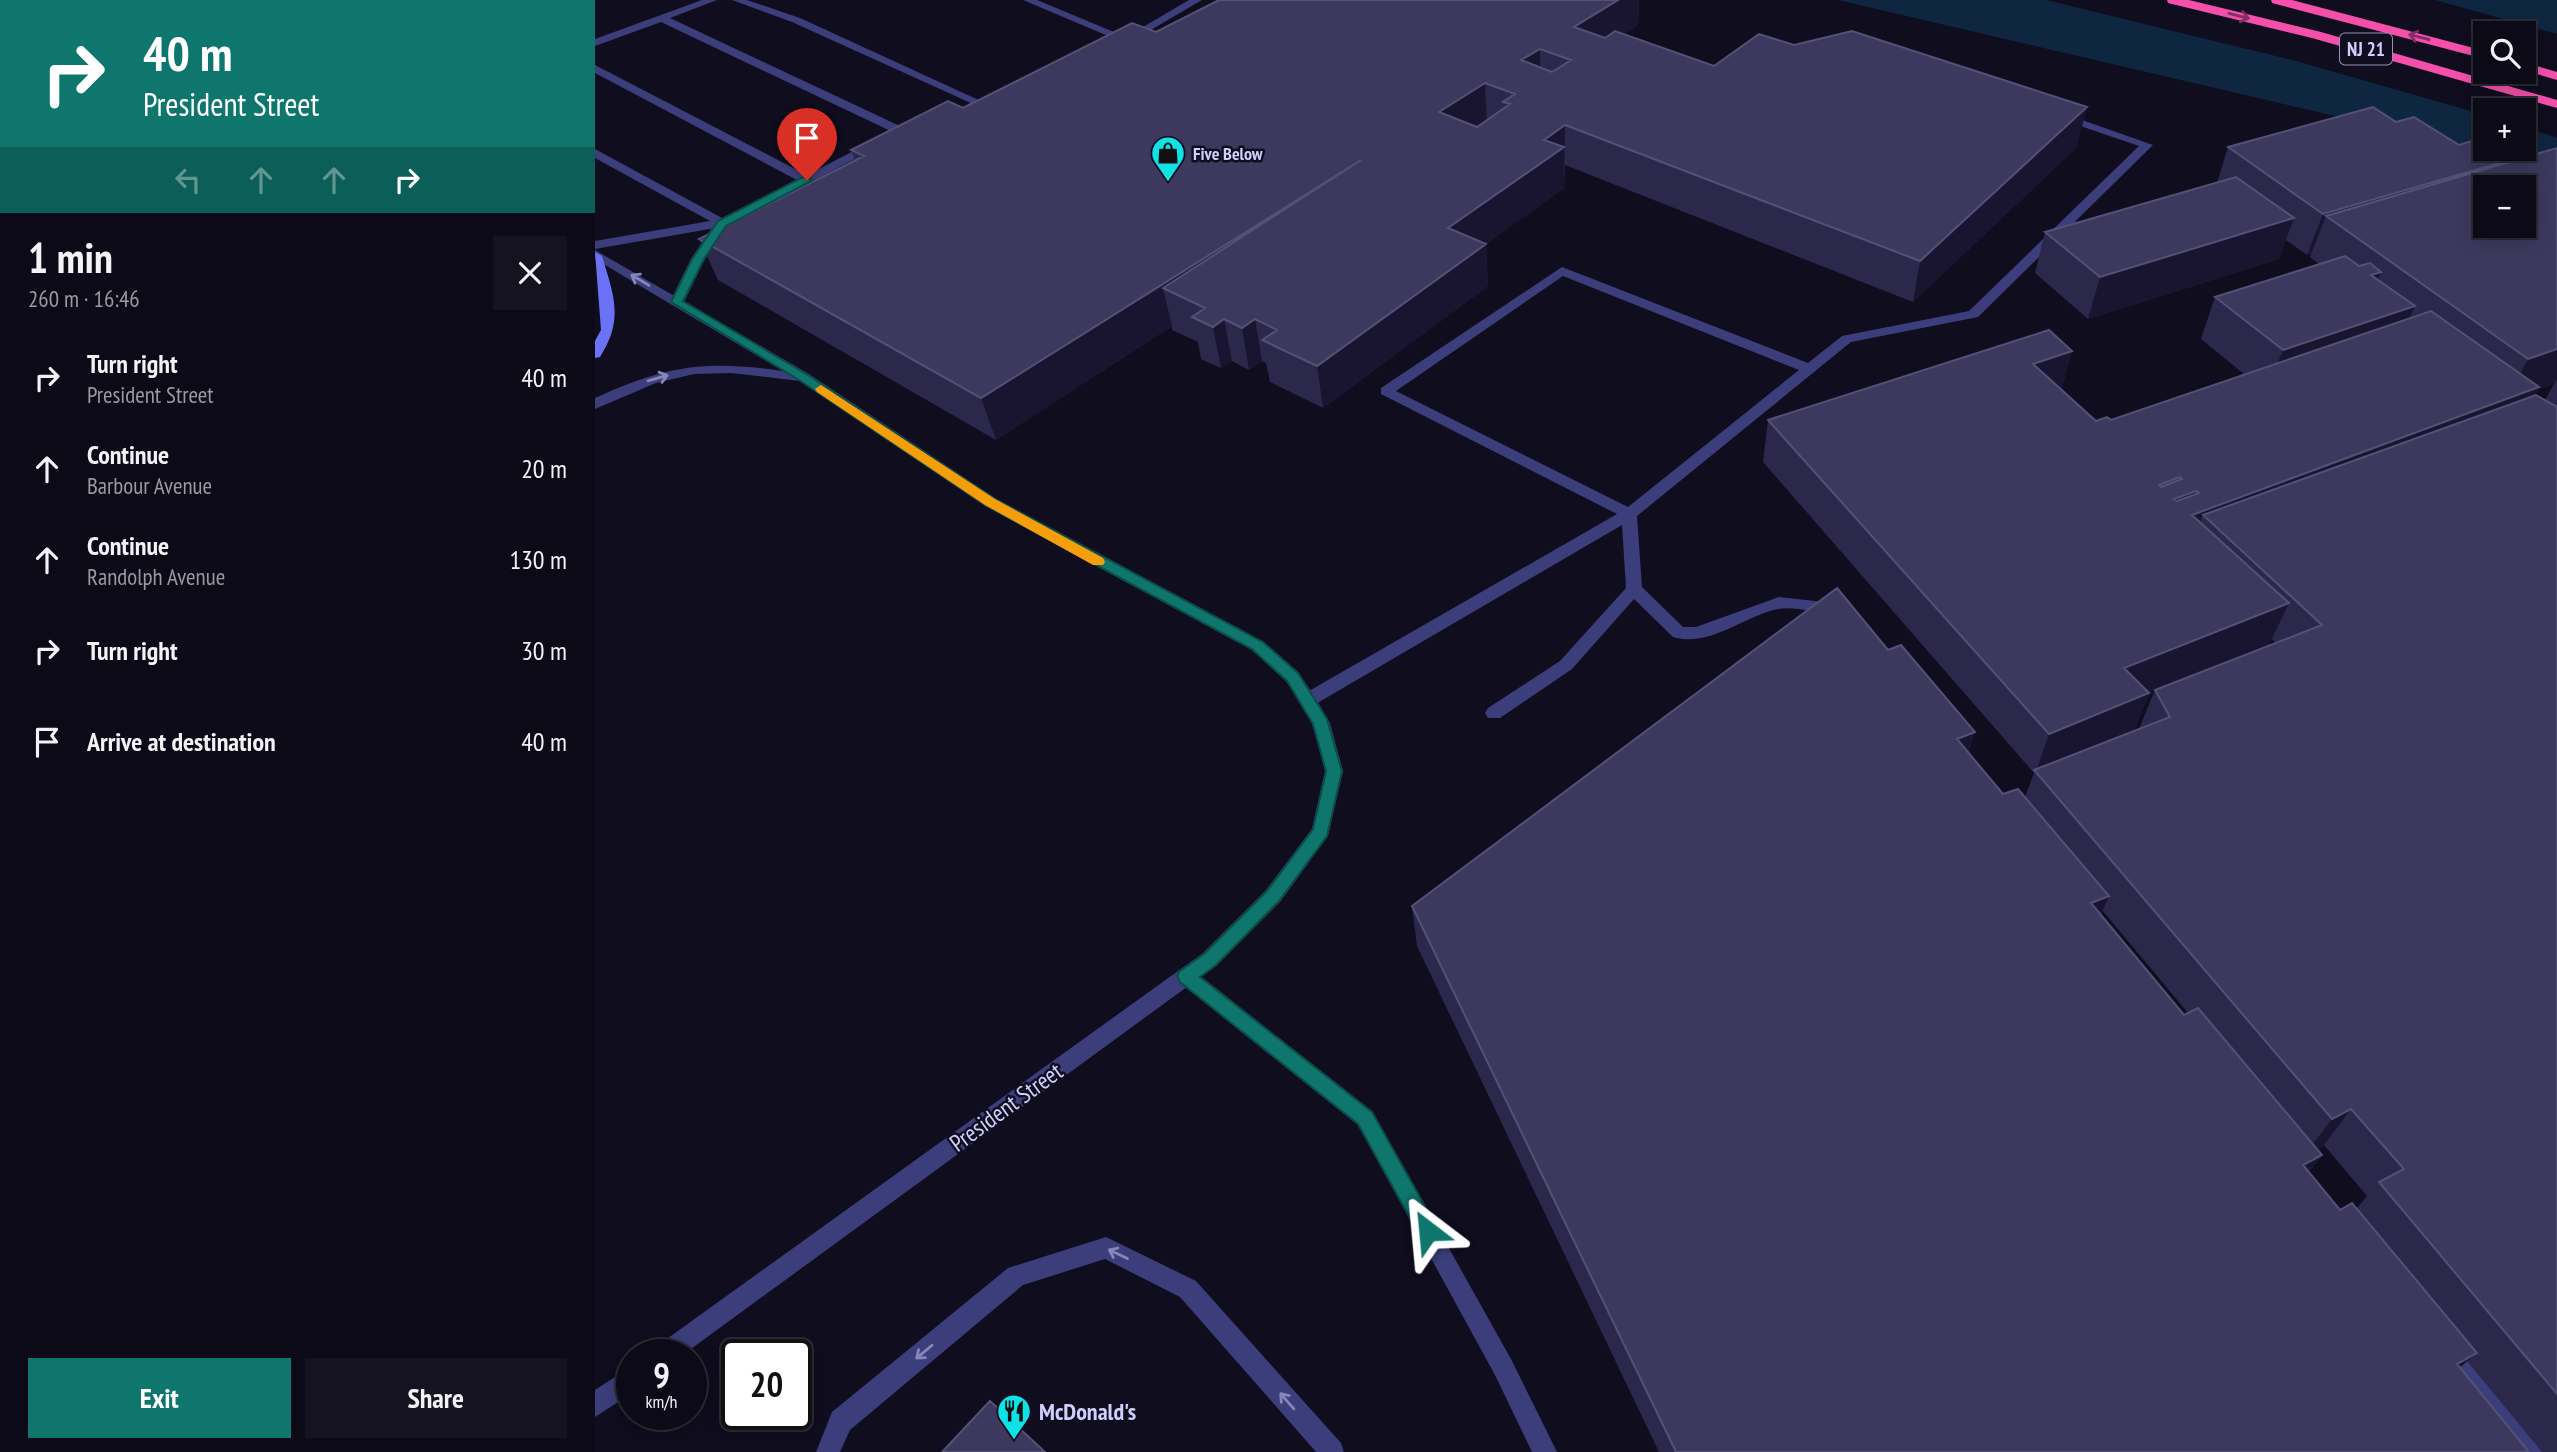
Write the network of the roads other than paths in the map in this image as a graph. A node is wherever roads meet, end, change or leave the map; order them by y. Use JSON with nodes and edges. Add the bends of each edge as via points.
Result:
{"nodes":[{"id":1,"x":712,"y":0,"type":"edge"},
{"id":2,"x":737,"y":0,"type":"edge"},
{"id":3,"x":1028,"y":0,"type":"edge"},
{"id":4,"x":1197,"y":0,"type":"edge"},
{"id":5,"x":2173,"y":0,"type":"edge"},
{"id":6,"x":2277,"y":0,"type":"edge"},
{"id":7,"x":661,"y":18,"type":"junction"},
{"id":8,"x":595,"y":43,"type":"edge"},
{"id":9,"x":2473,"y":52,"type":"edge"},
{"id":10,"x":595,"y":68,"type":"edge"},
{"id":11,"x":2536,"y":70,"type":"edge"},
{"id":12,"x":2557,"y":76,"type":"edge"},
{"id":13,"x":2557,"y":104,"type":"edge"},
{"id":14,"x":965,"y":107,"type":"edge"},
{"id":15,"x":2055,"y":114,"type":"edge"},
{"id":16,"x":927,"y":121,"type":"edge"},
{"id":17,"x":901,"y":131,"type":"junction"},
{"id":18,"x":595,"y":153,"type":"edge"},
{"id":19,"x":807,"y":180,"type":"junction"},
{"id":20,"x":722,"y":223,"type":"junction"},
{"id":21,"x":595,"y":245,"type":"edge"},
{"id":22,"x":595,"y":255,"type":"edge"},
{"id":23,"x":677,"y":302,"type":"junction"},
{"id":24,"x":595,"y":354,"type":"edge"},
{"id":25,"x":1809,"y":369,"type":"junction"},
{"id":26,"x":804,"y":377,"type":"junction"},
{"id":27,"x":595,"y":404,"type":"edge"},
{"id":28,"x":1629,"y":514,"type":"junction"},
{"id":29,"x":1634,"y":589,"type":"junction"},
{"id":30,"x":1852,"y":621,"type":"edge"},
{"id":31,"x":1308,"y":700,"type":"junction"},
{"id":32,"x":1494,"y":713,"type":"dead end"},
{"id":33,"x":1186,"y":976,"type":"junction"},
{"id":34,"x":2437,"y":1334,"type":"edge"},
{"id":35,"x":686,"y":1339,"type":"edge"},
{"id":36,"x":616,"y":1390,"type":"edge"},
{"id":37,"x":595,"y":1405,"type":"edge"},
{"id":38,"x":828,"y":1452,"type":"edge"},
{"id":39,"x":1332,"y":1452,"type":"edge"},
{"id":40,"x":1545,"y":1452,"type":"edge"},
{"id":41,"x":2533,"y":1452,"type":"edge"}],
"edges":[{"from":1,"to":7,"type":"street"},
{"from":2,"to":14,"type":"street","via":[[796,20],[983,101]]},
{"from":3,"to":4,"type":"street","via":[[1122,43]]},
{"from":5,"to":13,"type":"highway","number":"NJ 21","one_way":true},
{"from":9,"to":6,"type":"highway","number":"NJ 21","one_way":true},
{"from":7,"to":8,"type":"street"},
{"from":7,"to":17,"type":"street"},
{"from":10,"to":19,"type":"street"},
{"from":11,"to":12,"type":"highway"},
{"from":15,"to":25,"type":"street","via":[[2147,145],[1973,313],[1847,339]]},
{"from":16,"to":17,"type":"street"},
{"from":17,"to":19,"type":"street"},
{"from":18,"to":20,"type":"street"},
{"from":19,"to":20,"type":"street"},
{"from":20,"to":21,"type":"street"},
{"from":20,"to":23,"type":"street"},
{"from":23,"to":22,"type":"street","one_way":true},
{"from":22,"to":24,"type":"street","via":[[607,297],[608,330]]},
{"from":23,"to":26,"type":"street"},
{"from":25,"to":28,"type":"street"},
{"from":25,"to":28,"type":"street","via":[[1562,271],[1386,391]]},
{"from":27,"to":26,"type":"street","one_way":true,"via":[[656,378],[708,368]]},
{"from":26,"to":31,"type":"street","via":[[990,502],[1258,646],[1292,677]]},
{"from":28,"to":29,"type":"street"},
{"from":28,"to":31,"type":"street"},
{"from":29,"to":30,"type":"street","via":[[1679,632],[1697,633],[1779,603],[1844,611]]},
{"from":29,"to":32,"type":"street","via":[[1566,665]]},
{"from":31,"to":33,"type":"street","name":"President Street","via":[[1321,723],[1334,771],[1321,831],[1273,896],[1210,959]]},
{"from":33,"to":35,"type":"street","name":"President Street"},
{"from":33,"to":40,"type":"street","via":[[1365,1118]]},
{"from":34,"to":41,"type":"street"},
{"from":36,"to":37,"type":"street"},
{"from":39,"to":38,"type":"street","one_way":true,"via":[[1188,1289],[1106,1248],[1016,1276],[841,1421]]}]}
